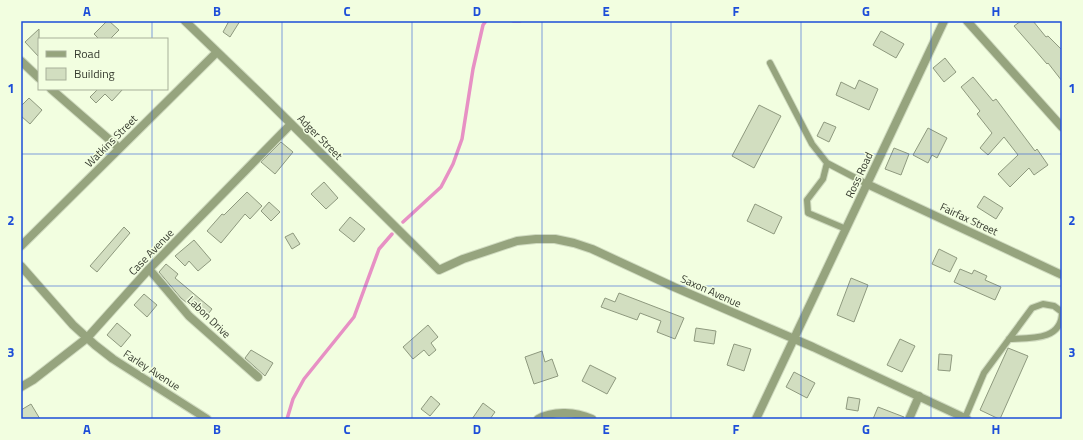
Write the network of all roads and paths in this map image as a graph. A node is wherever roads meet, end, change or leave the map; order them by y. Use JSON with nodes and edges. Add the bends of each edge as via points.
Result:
{"nodes":[{"id":1,"x":185,"y":21,"type":"edge"},
{"id":2,"x":944,"y":21,"type":"edge"},
{"id":3,"x":967,"y":21,"type":"edge"},
{"id":4,"x":217,"y":52,"type":"junction"},
{"id":5,"x":21,"y":61,"type":"edge"},
{"id":6,"x":770,"y":63,"type":"dead end"},
{"id":7,"x":38,"y":77,"type":"edge"},
{"id":8,"x":53,"y":90,"type":"edge"},
{"id":9,"x":291,"y":124,"type":"junction"},
{"id":10,"x":1062,"y":127,"type":"edge"},
{"id":11,"x":119,"y":148,"type":"junction"},
{"id":12,"x":827,"y":163,"type":"junction"},
{"id":13,"x":866,"y":184,"type":"junction"},
{"id":14,"x":846,"y":229,"type":"junction"},
{"id":15,"x":21,"y":246,"type":"edge"},
{"id":16,"x":21,"y":266,"type":"edge"},
{"id":17,"x":149,"y":269,"type":"junction"},
{"id":18,"x":439,"y":270,"type":"joint"},
{"id":19,"x":1062,"y":275,"type":"edge"},
{"id":20,"x":87,"y":338,"type":"junction"},
{"id":21,"x":794,"y":339,"type":"junction"},
{"id":22,"x":1009,"y":339,"type":"junction"},
{"id":23,"x":258,"y":377,"type":"dead end"},
{"id":24,"x":21,"y":386,"type":"edge"},
{"id":25,"x":919,"y":396,"type":"junction"},
{"id":26,"x":207,"y":419,"type":"edge"},
{"id":27,"x":538,"y":419,"type":"edge"},
{"id":28,"x":592,"y":419,"type":"edge"},
{"id":29,"x":756,"y":419,"type":"edge"},
{"id":30,"x":909,"y":419,"type":"edge"},
{"id":31,"x":966,"y":419,"type":"edge"}],
"edges":[{"from":1,"to":4,"type":"street","name":"Adger Street"},
{"from":2,"to":13,"type":"street","name":"Ross Road"},
{"from":3,"to":10,"type":"street"},
{"from":4,"to":9,"type":"street","name":"Adger Street"},
{"from":4,"to":11,"type":"street","name":"Watkins Street"},
{"from":5,"to":7,"type":"street"},
{"from":6,"to":12,"type":"lane","via":[[812,144]]},
{"from":8,"to":11,"type":"street"},
{"from":9,"to":17,"type":"street","name":"Case Avenue"},
{"from":9,"to":18,"type":"street","name":"Adger Street"},
{"from":11,"to":15,"type":"street","name":"Watkins Street"},
{"from":12,"to":13,"type":"lane"},
{"from":12,"to":14,"type":"lane","via":[[823,179],[807,200],[808,213]]},
{"from":13,"to":14,"type":"street","name":"Ross Road"},
{"from":13,"to":19,"type":"street","name":"Fairfax Street"},
{"from":14,"to":21,"type":"street","name":"Ross Road"},
{"from":16,"to":20,"type":"street","name":"Farley Avenue"},
{"from":17,"to":20,"type":"street","name":"Case Avenue"},
{"from":17,"to":23,"type":"street","name":"Labon Drive","via":[[189,316]]},
{"from":18,"to":21,"type":"street","name":"Saxon Avenue","via":[[517,241],[555,239],[592,249]]},
{"from":20,"to":24,"type":"street","name":"Case Avenue","via":[[33,380]]},
{"from":20,"to":26,"type":"street","name":"Farley Avenue","via":[[113,358]]},
{"from":21,"to":25,"type":"street","name":"Saxon Avenue"},
{"from":21,"to":29,"type":"street","name":"Ross Road"},
{"from":22,"to":22,"type":"lane","via":[[1032,308],[1043,304],[1054,306],[1062,312],[1059,327],[1051,334]]},
{"from":22,"to":31,"type":"lane","via":[[984,373]]},
{"from":25,"to":30,"type":"street"},
{"from":25,"to":31,"type":"street","name":"Saxon Avenue"},
{"from":27,"to":28,"type":"street","via":[[556,413],[570,413]]}]}
